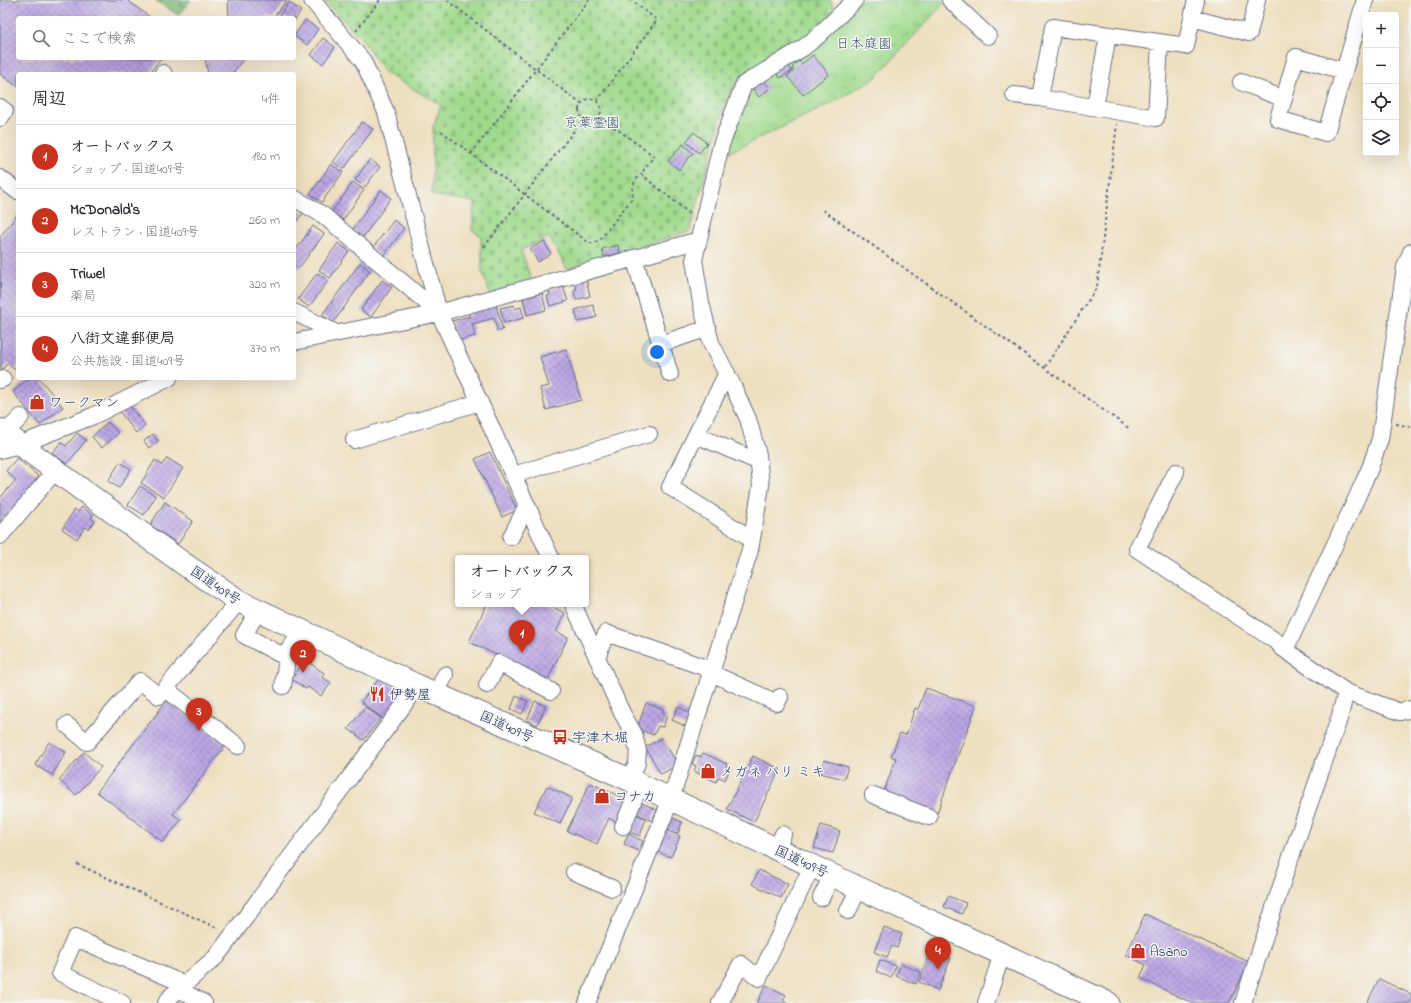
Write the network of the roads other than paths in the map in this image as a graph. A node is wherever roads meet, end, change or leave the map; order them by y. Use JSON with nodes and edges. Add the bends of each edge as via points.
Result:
{"nodes":[{"id":1,"x":312,"y":0,"type":"edge"},
{"id":2,"x":855,"y":0,"type":"edge"},
{"id":3,"x":950,"y":0,"type":"edge"},
{"id":4,"x":1196,"y":0,"type":"edge"},
{"id":5,"x":1257,"y":0,"type":"edge"},
{"id":6,"x":1365,"y":0,"type":"edge"},
{"id":7,"x":1192,"y":18,"type":"junction"},
{"id":8,"x":1108,"y":35,"type":"junction"},
{"id":9,"x":988,"y":36,"type":"dead end"},
{"id":10,"x":1160,"y":42,"type":"junction"},
{"id":11,"x":1344,"y":71,"type":"junction"},
{"id":12,"x":1241,"y":82,"type":"dead end"},
{"id":13,"x":1014,"y":95,"type":"dead end"},
{"id":14,"x":1040,"y":98,"type":"junction"},
{"id":15,"x":1284,"y":99,"type":"junction"},
{"id":16,"x":0,"y":107,"type":"edge"},
{"id":17,"x":1095,"y":107,"type":"junction"},
{"id":18,"x":0,"y":118,"type":"edge"},
{"id":19,"x":0,"y":178,"type":"edge"},
{"id":20,"x":16,"y":190,"type":"edge"},
{"id":21,"x":296,"y":199,"type":"edge"},
{"id":22,"x":701,"y":233,"type":"junction"},
{"id":23,"x":1411,"y":252,"type":"edge"},
{"id":24,"x":634,"y":258,"type":"junction"},
{"id":25,"x":1406,"y":296,"type":"edge"},
{"id":26,"x":296,"y":313,"type":"edge"},
{"id":27,"x":438,"y":313,"type":"junction"},
{"id":28,"x":708,"y":328,"type":"junction"},
{"id":29,"x":336,"y":333,"type":"junction"},
{"id":30,"x":296,"y":342,"type":"edge"},
{"id":31,"x":661,"y":344,"type":"junction"},
{"id":32,"x":727,"y":373,"type":"junction"},
{"id":33,"x":670,"y":374,"type":"dead end"},
{"id":34,"x":165,"y":380,"type":"edge"},
{"id":35,"x":480,"y":402,"type":"junction"},
{"id":36,"x":21,"y":417,"type":"dead end"},
{"id":37,"x":649,"y":434,"type":"dead end"},
{"id":38,"x":696,"y":435,"type":"junction"},
{"id":39,"x":6,"y":440,"type":"edge"},
{"id":40,"x":354,"y":440,"type":"dead end"},
{"id":41,"x":759,"y":462,"type":"junction"},
{"id":42,"x":55,"y":471,"type":"junction"},
{"id":43,"x":1176,"y":472,"type":"dead end"},
{"id":44,"x":513,"y":475,"type":"junction"},
{"id":45,"x":527,"y":505,"type":"junction"},
{"id":46,"x":0,"y":536,"type":"edge"},
{"id":47,"x":511,"y":537,"type":"dead end"},
{"id":48,"x":752,"y":539,"type":"junction"},
{"id":49,"x":550,"y":555,"type":"edge"},
{"id":50,"x":239,"y":601,"type":"junction"},
{"id":51,"x":574,"y":607,"type":"edge"},
{"id":52,"x":258,"y":611,"type":"junction"},
{"id":53,"x":302,"y":631,"type":"junction"},
{"id":54,"x":1286,"y":648,"type":"junction"},
{"id":55,"x":287,"y":658,"type":"junction"},
{"id":56,"x":597,"y":658,"type":"junction"},
{"id":57,"x":711,"y":672,"type":"junction"},
{"id":58,"x":433,"y":685,"type":"junction"},
{"id":59,"x":487,"y":685,"type":"dead end"},
{"id":60,"x":284,"y":686,"type":"dead end"},
{"id":61,"x":551,"y":691,"type":"dead end"},
{"id":62,"x":1346,"y":692,"type":"junction"},
{"id":63,"x":171,"y":693,"type":"dead end"},
{"id":64,"x":780,"y":697,"type":"dead end"},
{"id":65,"x":1411,"y":709,"type":"edge"},
{"id":66,"x":67,"y":725,"type":"dead end"},
{"id":67,"x":238,"y":746,"type":"dead end"},
{"id":68,"x":635,"y":782,"type":"junction"},
{"id":69,"x":873,"y":795,"type":"dead end"},
{"id":70,"x":671,"y":799,"type":"junction"},
{"id":71,"x":929,"y":817,"type":"dead end"},
{"id":72,"x":623,"y":826,"type":"dead end"},
{"id":73,"x":812,"y":866,"type":"junction"},
{"id":74,"x":574,"y":872,"type":"dead end"},
{"id":75,"x":605,"y":880,"type":"dead end"},
{"id":76,"x":855,"y":881,"type":"junction"},
{"id":77,"x":821,"y":898,"type":"dead end"},
{"id":78,"x":848,"y":911,"type":"dead end"},
{"id":79,"x":1002,"y":954,"type":"junction"},
{"id":80,"x":181,"y":987,"type":"junction"},
{"id":81,"x":122,"y":1003,"type":"edge"},
{"id":82,"x":166,"y":1003,"type":"edge"},
{"id":83,"x":204,"y":1003,"type":"edge"},
{"id":84,"x":587,"y":1003,"type":"edge"},
{"id":85,"x":720,"y":1003,"type":"edge"},
{"id":86,"x":986,"y":1003,"type":"edge"},
{"id":87,"x":1108,"y":1003,"type":"edge"},
{"id":88,"x":1243,"y":1003,"type":"edge"}],
"edges":[{"from":1,"to":27,"type":"street","via":[[363,61],[386,112]]},
{"from":2,"to":22,"type":"street","via":[[803,48],[744,84],[721,145]]},
{"from":3,"to":9,"type":"street"},
{"from":4,"to":7,"type":"street"},
{"from":5,"to":7,"type":"street","via":[[1249,34]]},
{"from":6,"to":11,"type":"street"},
{"from":7,"to":10,"type":"street","via":[[1186,46]]},
{"from":8,"to":10,"type":"street"},
{"from":8,"to":14,"type":"street","via":[[1053,27]]},
{"from":8,"to":17,"type":"street"},
{"from":10,"to":17,"type":"street","via":[[1156,118]]},
{"from":11,"to":15,"type":"street","via":[[1296,58]]},
{"from":11,"to":15,"type":"street","via":[[1326,133],[1278,119]]},
{"from":12,"to":15,"type":"street"},
{"from":13,"to":14,"type":"street"},
{"from":14,"to":17,"type":"street"},
{"from":16,"to":18,"type":"street","via":[[5,111]]},
{"from":19,"to":20,"type":"street"},
{"from":21,"to":27,"type":"street","via":[[324,215]]},
{"from":22,"to":24,"type":"street"},
{"from":22,"to":28,"type":"street","via":[[694,260]]},
{"from":23,"to":25,"type":"street","via":[[1405,267]]},
{"from":24,"to":27,"type":"street"},
{"from":24,"to":31,"type":"street"},
{"from":25,"to":54,"type":"street","via":[[1380,439],[1370,468]]},
{"from":26,"to":29,"type":"street"},
{"from":27,"to":29,"type":"street"},
{"from":27,"to":35,"type":"street"},
{"from":28,"to":31,"type":"street"},
{"from":28,"to":32,"type":"street","via":[[711,342]]},
{"from":29,"to":30,"type":"street"},
{"from":31,"to":33,"type":"street"},
{"from":32,"to":38,"type":"street"},
{"from":32,"to":41,"type":"street","via":[[748,419]]},
{"from":34,"to":39,"type":"street","via":[[93,416]]},
{"from":35,"to":40,"type":"street"},
{"from":35,"to":44,"type":"street"},
{"from":36,"to":39,"type":"street"},
{"from":37,"to":44,"type":"street"},
{"from":38,"to":41,"type":"street"},
{"from":38,"to":48,"type":"street","via":[[670,487]]},
{"from":39,"to":42,"type":"highway","name":"国道409号"},
{"from":41,"to":48,"type":"street","via":[[761,486]]},
{"from":42,"to":46,"type":"street"},
{"from":42,"to":50,"type":"highway","name":"国道409号"},
{"from":43,"to":54,"type":"street","via":[[1137,549]]},
{"from":44,"to":45,"type":"street"},
{"from":45,"to":47,"type":"street"},
{"from":45,"to":49,"type":"street"},
{"from":48,"to":57,"type":"street"},
{"from":50,"to":52,"type":"highway","name":"国道409号"},
{"from":50,"to":66,"type":"street","via":[[159,696],[140,681],[87,742]]},
{"from":51,"to":56,"type":"street"},
{"from":52,"to":53,"type":"highway","name":"国道409号"},
{"from":52,"to":55,"type":"street","via":[[244,635]]},
{"from":53,"to":55,"type":"street","via":[[288,651]]},
{"from":53,"to":58,"type":"highway","name":"国道409号"},
{"from":54,"to":62,"type":"street","via":[[1281,647]]},
{"from":55,"to":60,"type":"street"},
{"from":56,"to":57,"type":"street","via":[[606,633]]},
{"from":56,"to":68,"type":"street","via":[[634,734],[638,751]]},
{"from":57,"to":64,"type":"street","via":[[778,703]]},
{"from":57,"to":70,"type":"street"},
{"from":58,"to":68,"type":"highway","name":"国道409号"},
{"from":58,"to":80,"type":"street","via":[[216,958]]},
{"from":59,"to":61,"type":"street","via":[[498,663]]},
{"from":62,"to":65,"type":"street","via":[[1400,712]]},
{"from":62,"to":88,"type":"street"},
{"from":63,"to":67,"type":"street"},
{"from":68,"to":70,"type":"highway","name":"国道409号"},
{"from":68,"to":72,"type":"street"},
{"from":69,"to":71,"type":"street"},
{"from":70,"to":73,"type":"highway","name":"国道409号","via":[[780,841]]},
{"from":70,"to":84,"type":"street"},
{"from":73,"to":76,"type":"highway","name":"国道409号"},
{"from":73,"to":85,"type":"street","via":[[759,978],[741,964]]},
{"from":74,"to":75,"type":"street"},
{"from":76,"to":77,"type":"street"},
{"from":76,"to":78,"type":"street"},
{"from":76,"to":79,"type":"highway","name":"国道409号","via":[[900,901]]},
{"from":79,"to":86,"type":"street"},
{"from":79,"to":87,"type":"highway","name":"国道409号"},
{"from":80,"to":81,"type":"street","via":[[75,938],[60,973]]},
{"from":80,"to":82,"type":"street"},
{"from":80,"to":83,"type":"street"}]}
